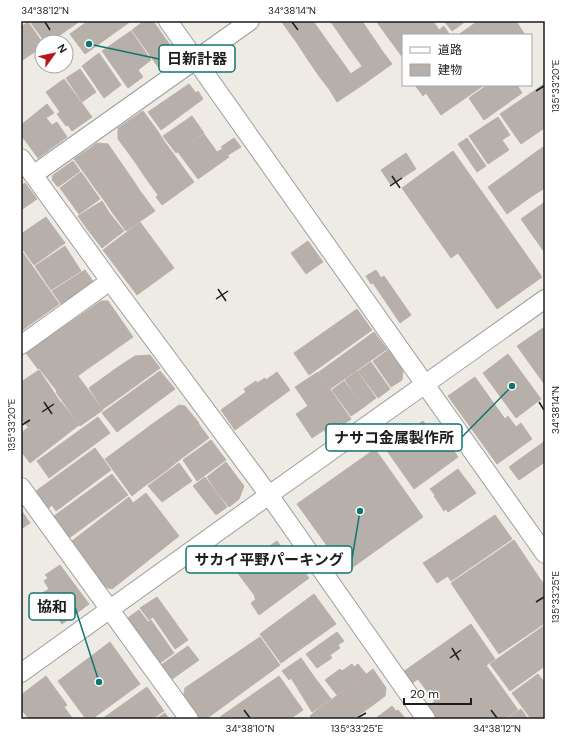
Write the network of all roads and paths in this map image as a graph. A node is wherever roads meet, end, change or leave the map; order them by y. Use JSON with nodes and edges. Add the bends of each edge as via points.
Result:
{"nodes":[{"id":1,"x":168,"y":21,"type":"edge"},
{"id":2,"x":250,"y":21,"type":"edge"},
{"id":3,"x":196,"y":60,"type":"junction"},
{"id":4,"x":21,"y":158,"type":"edge"},
{"id":5,"x":33,"y":175,"type":"junction"},
{"id":6,"x":110,"y":281,"type":"junction"},
{"id":7,"x":545,"y":300,"type":"edge"},
{"id":8,"x":21,"y":345,"type":"edge"},
{"id":9,"x":426,"y":385,"type":"junction"},
{"id":10,"x":21,"y":487,"type":"edge"},
{"id":11,"x":269,"y":495,"type":"junction"},
{"id":12,"x":545,"y":554,"type":"edge"},
{"id":13,"x":109,"y":610,"type":"junction"},
{"id":14,"x":21,"y":673,"type":"edge"},
{"id":15,"x":189,"y":719,"type":"edge"},
{"id":16,"x":426,"y":719,"type":"edge"}],
"edges":[{"from":1,"to":3,"type":"street"},
{"from":2,"to":3,"type":"street"},
{"from":3,"to":5,"type":"street"},
{"from":3,"to":9,"type":"street"},
{"from":4,"to":5,"type":"street"},
{"from":5,"to":6,"type":"street"},
{"from":6,"to":8,"type":"street"},
{"from":6,"to":11,"type":"street"},
{"from":7,"to":9,"type":"street"},
{"from":9,"to":11,"type":"street"},
{"from":9,"to":12,"type":"street"},
{"from":10,"to":13,"type":"street"},
{"from":11,"to":13,"type":"street"},
{"from":11,"to":16,"type":"street"},
{"from":13,"to":14,"type":"street"},
{"from":13,"to":15,"type":"street"}]}
